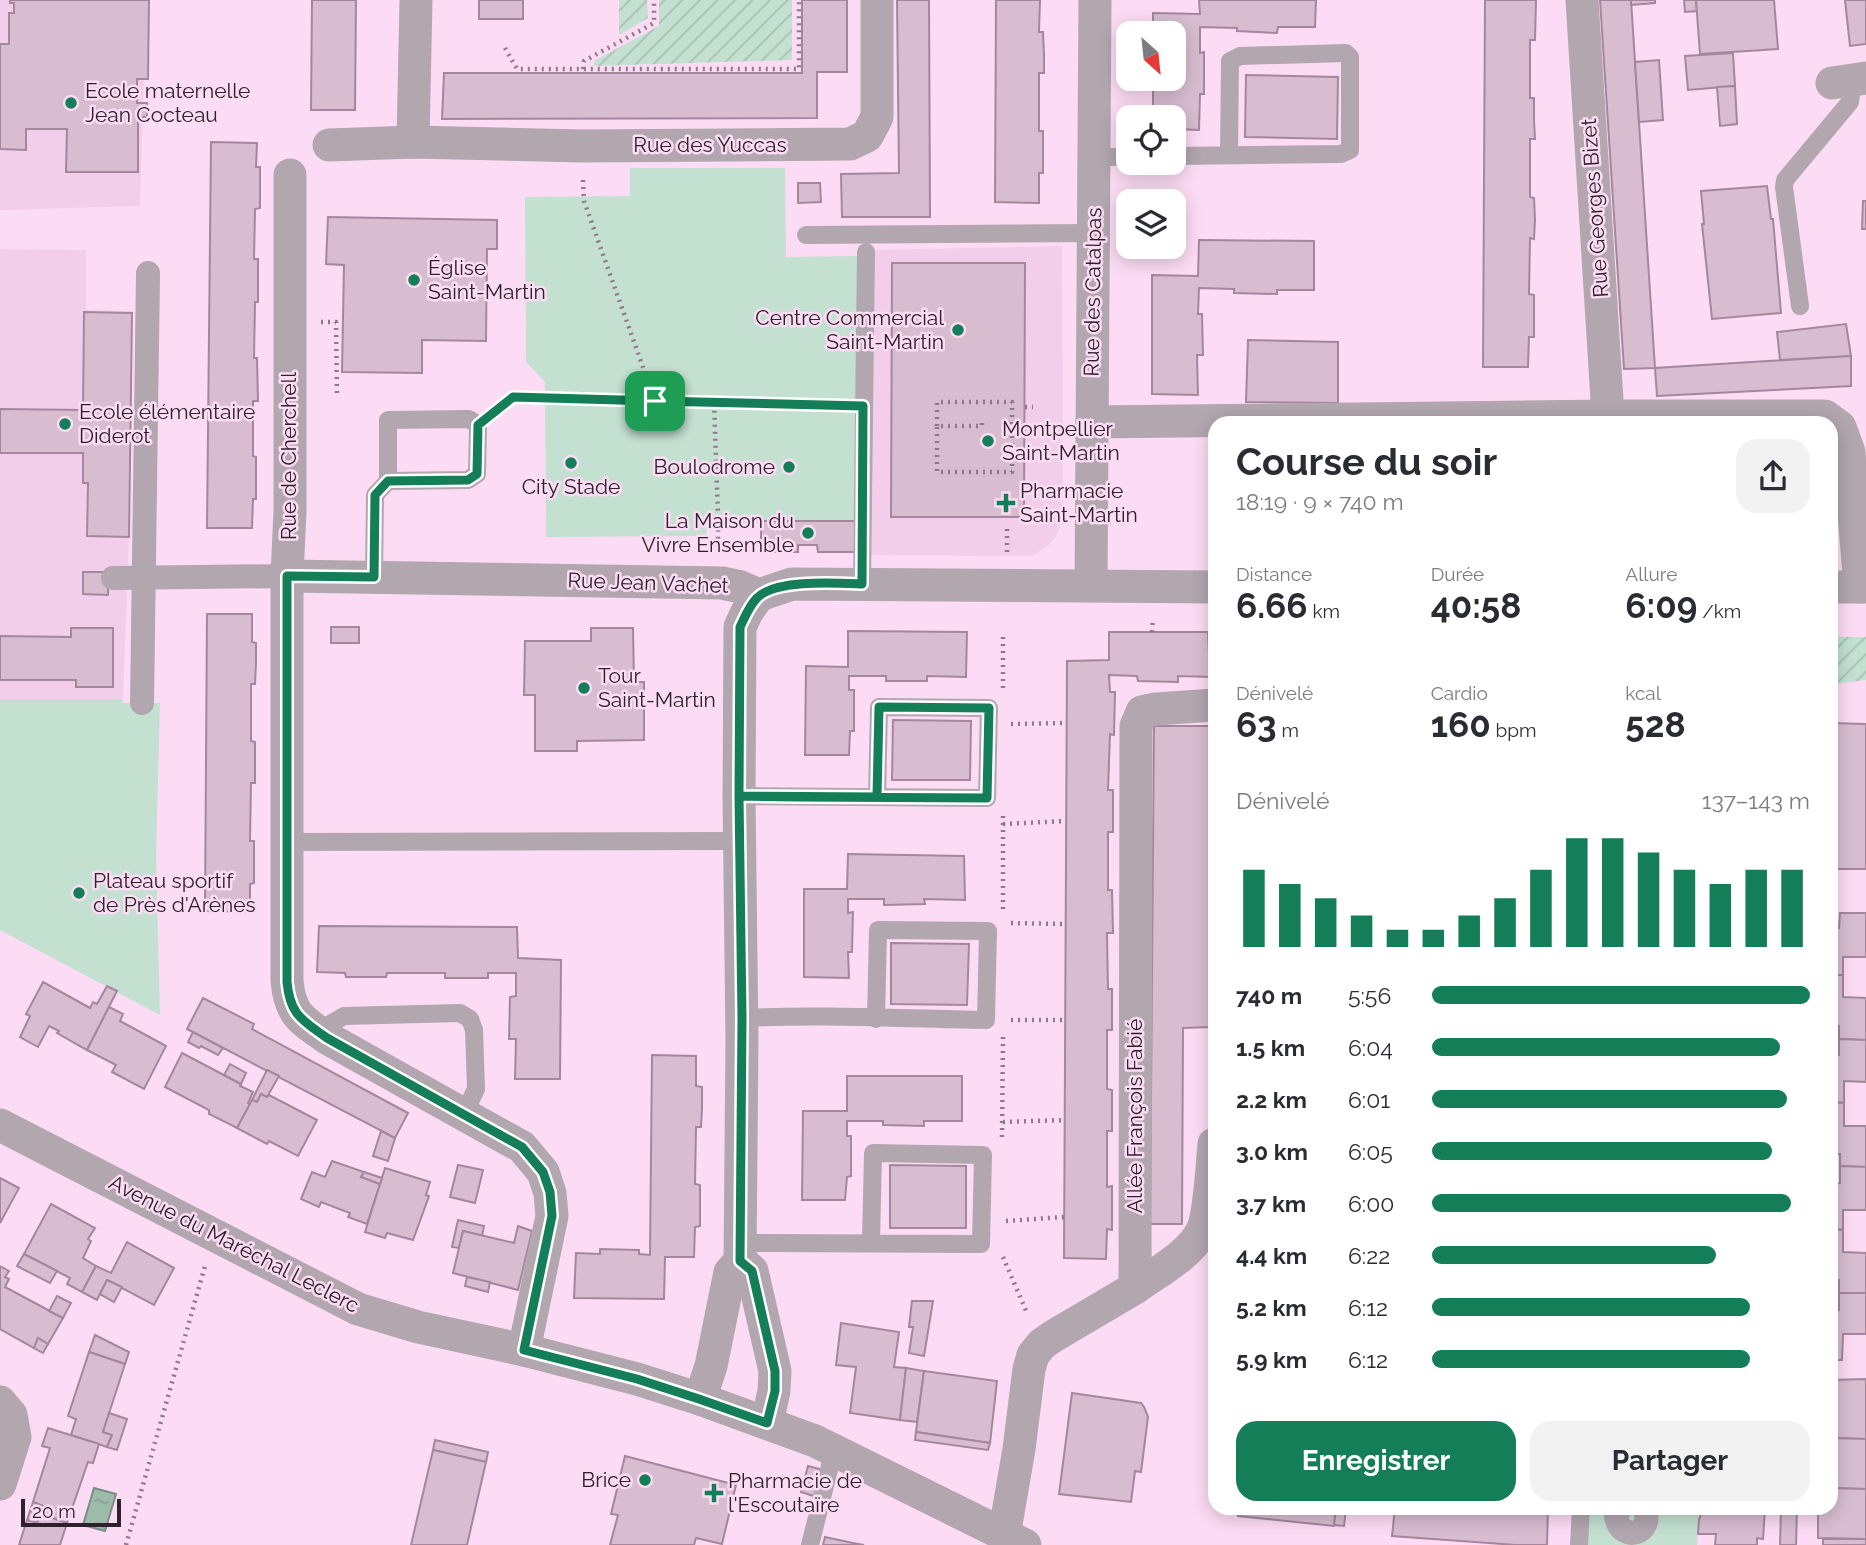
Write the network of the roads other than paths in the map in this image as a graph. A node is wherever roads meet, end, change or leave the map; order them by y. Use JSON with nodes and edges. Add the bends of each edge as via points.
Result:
{"nodes":[{"id":1,"x":416,"y":0,"type":"edge"},
{"id":2,"x":877,"y":0,"type":"edge"},
{"id":3,"x":1095,"y":0,"type":"edge"},
{"id":4,"x":1582,"y":0,"type":"edge"},
{"id":5,"x":1850,"y":80,"type":"edge"},
{"id":6,"x":413,"y":142,"type":"junction"},
{"id":7,"x":329,"y":145,"type":"dead end"},
{"id":8,"x":1229,"y":155,"type":"junction"},
{"id":9,"x":1186,"y":156,"type":"edge"},
{"id":10,"x":1094,"y":157,"type":"junction"},
{"id":11,"x":1116,"y":157,"type":"edge"},
{"id":12,"x":290,"y":175,"type":"dead end"},
{"id":13,"x":1094,"y":233,"type":"junction"},
{"id":14,"x":806,"y":234,"type":"dead end"},
{"id":15,"x":866,"y":252,"type":"dead end"},
{"id":16,"x":148,"y":273,"type":"dead end"},
{"id":17,"x":1800,"y":306,"type":"dead end"},
{"id":18,"x":1608,"y":416,"type":"joint"},
{"id":19,"x":1825,"y":416,"type":"edge"},
{"id":20,"x":1208,"y":421,"type":"edge"},
{"id":21,"x":1092,"y":422,"type":"junction"},
{"id":22,"x":1838,"y":426,"type":"edge"},
{"id":23,"x":388,"y":481,"type":"junction"},
{"id":24,"x":287,"y":576,"type":"junction"},
{"id":25,"x":374,"y":577,"type":"junction"},
{"id":26,"x":113,"y":578,"type":"dead end"},
{"id":27,"x":145,"y":578,"type":"junction"},
{"id":28,"x":862,"y":584,"type":"junction"},
{"id":29,"x":1091,"y":585,"type":"junction"},
{"id":30,"x":1208,"y":587,"type":"edge"},
{"id":31,"x":1852,"y":587,"type":"edge"},
{"id":32,"x":759,"y":595,"type":"junction"},
{"id":33,"x":142,"y":703,"type":"dead end"},
{"id":34,"x":1208,"y":705,"type":"edge"},
{"id":35,"x":739,"y":796,"type":"junction"},
{"id":36,"x":877,"y":797,"type":"junction"},
{"id":37,"x":740,"y":841,"type":"junction"},
{"id":38,"x":287,"y":842,"type":"junction"},
{"id":39,"x":742,"y":1018,"type":"junction"},
{"id":40,"x":876,"y":1019,"type":"junction"},
{"id":41,"x":327,"y":1038,"type":"junction"},
{"id":42,"x":464,"y":1114,"type":"junction"},
{"id":43,"x":0,"y":1125,"type":"edge"},
{"id":44,"x":1208,"y":1199,"type":"edge"},
{"id":45,"x":871,"y":1242,"type":"junction"},
{"id":46,"x":740,"y":1252,"type":"junction"},
{"id":47,"x":1135,"y":1288,"type":"junction"},
{"id":48,"x":524,"y":1350,"type":"junction"},
{"id":49,"x":699,"y":1399,"type":"junction"},
{"id":50,"x":0,"y":1402,"type":"edge"},
{"id":51,"x":767,"y":1423,"type":"junction"},
{"id":52,"x":834,"y":1450,"type":"junction"},
{"id":53,"x":0,"y":1483,"type":"edge"},
{"id":54,"x":1581,"y":1515,"type":"edge"},
{"id":55,"x":1616,"y":1515,"type":"edge"},
{"id":56,"x":1647,"y":1515,"type":"edge"},
{"id":57,"x":1633,"y":1539,"type":"edge"},
{"id":58,"x":1015,"y":1541,"type":"edge"},
{"id":59,"x":810,"y":1545,"type":"edge"},
{"id":60,"x":1579,"y":1545,"type":"edge"}],
"edges":[{"from":1,"to":6,"type":"street"},
{"from":2,"to":6,"type":"street","name":"Rue des Yuccas","via":[[877,117],[867,136],[850,144]]},
{"from":3,"to":10,"type":"street","name":"Rue des Catalpas"},
{"from":4,"to":18,"type":"street","name":"Rue Georges Bizet"},
{"from":5,"to":17,"type":"lane","via":[[1850,102],[1785,180]]},
{"from":6,"to":7,"type":"street","name":"Rue des Yuccas"},
{"from":8,"to":8,"type":"lane","via":[[1350,150],[1350,57],[1346,53],[1240,56],[1230,61]]},
{"from":8,"to":9,"type":"lane"},
{"from":10,"to":11,"type":"lane"},
{"from":10,"to":13,"type":"street","name":"Rue des Catalpas"},
{"from":12,"to":24,"type":"street","name":"Rue de Cherchell"},
{"from":13,"to":14,"type":"lane"},
{"from":13,"to":21,"type":"street","name":"Rue des Catalpas"},
{"from":15,"to":28,"type":"lane"},
{"from":16,"to":27,"type":"street"},
{"from":18,"to":19,"type":"street"},
{"from":20,"to":21,"type":"street"},
{"from":21,"to":29,"type":"street","name":"Rue des Catalpas"},
{"from":22,"to":31,"type":"street","via":[[1849,452]]},
{"from":23,"to":23,"type":"lane","via":[[388,420],[469,419],[478,425],[477,474],[468,480]]},
{"from":23,"to":25,"type":"lane","via":[[375,495]]},
{"from":24,"to":25,"type":"street","name":"Rue Jean Vachet"},
{"from":24,"to":27,"type":"street"},
{"from":24,"to":38,"type":"street","name":"Rue de Cherchell"},
{"from":25,"to":32,"type":"street","name":"Rue Jean Vachet","via":[[722,583]]},
{"from":26,"to":27,"type":"street"},
{"from":27,"to":33,"type":"street"},
{"from":28,"to":29,"type":"street","name":"Rue Jean Vachet"},
{"from":28,"to":32,"type":"street","name":"Rue Jean Vachet","via":[[792,584]]},
{"from":29,"to":30,"type":"street","name":"Rue Jean Vachet"},
{"from":32,"to":35,"type":"street","via":[[740,627]]},
{"from":34,"to":47,"type":"street","name":"Allée François Fabié","via":[[1142,712],[1136,726]]},
{"from":35,"to":36,"type":"lane"},
{"from":35,"to":37,"type":"street"},
{"from":36,"to":36,"type":"lane","via":[[879,707],[989,708],[987,798]]},
{"from":37,"to":38,"type":"lane"},
{"from":37,"to":39,"type":"street"},
{"from":38,"to":41,"type":"street","name":"Rue de Cherchell","via":[[288,997],[299,1018]]},
{"from":39,"to":40,"type":"lane"},
{"from":39,"to":46,"type":"street"},
{"from":40,"to":40,"type":"lane","via":[[878,929],[988,931],[986,1020]]},
{"from":41,"to":42,"type":"street","name":"Rue de Cherchell"},
{"from":41,"to":42,"type":"lane","via":[[332,1023],[344,1016],[460,1013],[470,1019],[474,1030],[476,1089]]},
{"from":42,"to":48,"type":"street","name":"Rue de Cherchell","via":[[522,1147],[543,1172],[550,1192],[552,1216]]},
{"from":43,"to":48,"type":"street","name":"Avenue du Maréchal Leclerc","via":[[358,1309]]},
{"from":44,"to":47,"type":"street","via":[[1201,1232],[1191,1246]]},
{"from":45,"to":45,"type":"lane","via":[[873,1153],[983,1155],[981,1244]]},
{"from":45,"to":46,"type":"lane"},
{"from":46,"to":49,"type":"street","via":[[730,1272],[711,1366]]},
{"from":46,"to":51,"type":"street","via":[[752,1271],[775,1371]]},
{"from":47,"to":58,"type":"street","via":[[1052,1337],[1033,1355],[1019,1449]]},
{"from":48,"to":49,"type":"street","name":"Avenue du Maréchal Leclerc"},
{"from":49,"to":51,"type":"street","name":"Avenue du Maréchal Leclerc"},
{"from":50,"to":53,"type":"street","via":[[11,1415],[15,1437]]},
{"from":51,"to":52,"type":"street","name":"Avenue du Maréchal Leclerc"},
{"from":52,"to":58,"type":"street","name":"Avenue du Maréchal Leclerc"},
{"from":52,"to":59,"type":"lane"},
{"from":54,"to":60,"type":"lane"},
{"from":55,"to":57,"type":"street","via":[[1619,1527]]},
{"from":56,"to":57,"type":"street","via":[[1646,1525]]}]}
